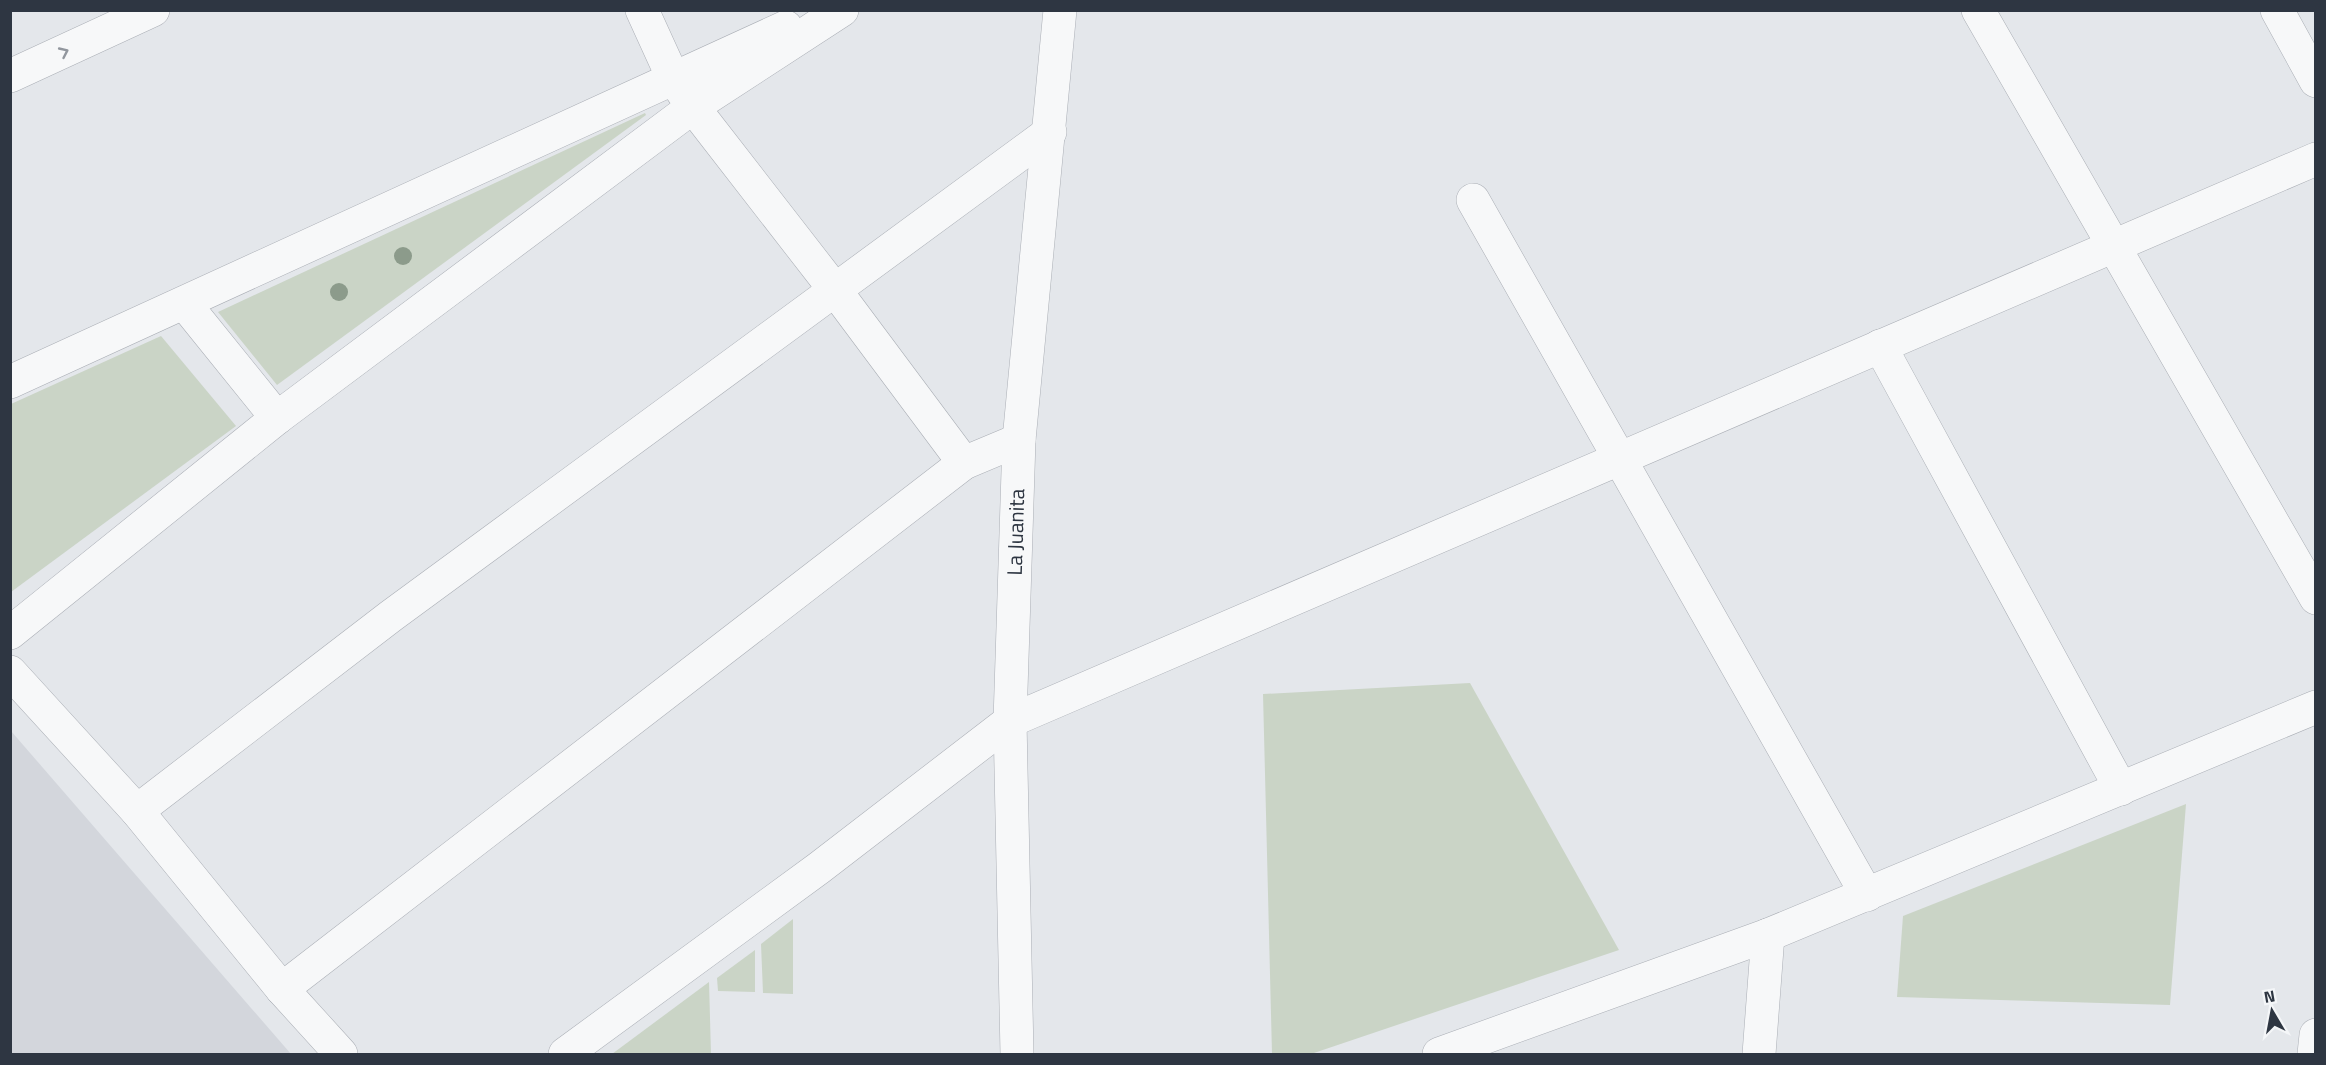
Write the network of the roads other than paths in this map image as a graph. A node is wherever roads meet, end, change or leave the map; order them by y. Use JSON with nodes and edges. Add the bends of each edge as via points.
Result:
{"nodes":[{"id":1,"x":153,"y":10,"type":"edge"},
{"id":2,"x":642,"y":10,"type":"edge"},
{"id":3,"x":823,"y":10,"type":"edge"},
{"id":4,"x":842,"y":10,"type":"edge"},
{"id":5,"x":1060,"y":10,"type":"edge"},
{"id":6,"x":1978,"y":10,"type":"edge"},
{"id":7,"x":2277,"y":10,"type":"edge"},
{"id":8,"x":10,"y":76,"type":"edge"},
{"id":9,"x":673,"y":78,"type":"junction"},
{"id":10,"x":2316,"y":81,"type":"edge"},
{"id":11,"x":693,"y":107,"type":"junction"},
{"id":12,"x":1050,"y":132,"type":"junction"},
{"id":13,"x":2316,"y":159,"type":"edge"},
{"id":14,"x":1473,"y":200,"type":"dead end"},
{"id":15,"x":2113,"y":245,"type":"junction"},
{"id":16,"x":835,"y":290,"type":"junction"},
{"id":17,"x":185,"y":304,"type":"junction"},
{"id":18,"x":1880,"y":346,"type":"junction"},
{"id":19,"x":10,"y":382,"type":"edge"},
{"id":20,"x":277,"y":418,"type":"junction"},
{"id":21,"x":1019,"y":440,"type":"junction"},
{"id":22,"x":1620,"y":458,"type":"junction"},
{"id":23,"x":964,"y":463,"type":"junction"},
{"id":24,"x":2316,"y":598,"type":"edge"},
{"id":25,"x":10,"y":633,"type":"edge"},
{"id":26,"x":10,"y":672,"type":"edge"},
{"id":27,"x":2316,"y":707,"type":"edge"},
{"id":28,"x":1010,"y":721,"type":"junction"},
{"id":29,"x":2121,"y":789,"type":"junction"},
{"id":30,"x":137,"y":811,"type":"junction"},
{"id":31,"x":1867,"y":895,"type":"junction"},
{"id":32,"x":1768,"y":935,"type":"junction"},
{"id":33,"x":282,"y":989,"type":"junction"},
{"id":34,"x":2316,"y":1035,"type":"edge"},
{"id":35,"x":1479,"y":1047,"type":"edge"},
{"id":36,"x":341,"y":1054,"type":"edge"},
{"id":37,"x":565,"y":1054,"type":"edge"},
{"id":38,"x":1017,"y":1054,"type":"edge"},
{"id":39,"x":1439,"y":1054,"type":"edge"},
{"id":40,"x":1759,"y":1054,"type":"edge"},
{"id":41,"x":2314,"y":1054,"type":"edge"}],
"edges":[{"from":8,"to":1,"type":"street","one_way":true},
{"from":2,"to":9,"type":"street"},
{"from":3,"to":9,"type":"street"},
{"from":4,"to":11,"type":"street"},
{"from":5,"to":12,"type":"street","name":"La Juanita"},
{"from":6,"to":15,"type":"street"},
{"from":7,"to":10,"type":"street"},
{"from":9,"to":11,"type":"street"},
{"from":9,"to":17,"type":"street"},
{"from":11,"to":16,"type":"street"},
{"from":11,"to":20,"type":"street"},
{"from":12,"to":16,"type":"street"},
{"from":12,"to":21,"type":"street","name":"La Juanita"},
{"from":13,"to":15,"type":"street"},
{"from":14,"to":22,"type":"street"},
{"from":15,"to":18,"type":"street"},
{"from":15,"to":24,"type":"street"},
{"from":16,"to":23,"type":"street"},
{"from":16,"to":30,"type":"street","via":[[391,616]]},
{"from":17,"to":19,"type":"street"},
{"from":17,"to":20,"type":"street"},
{"from":18,"to":22,"type":"street"},
{"from":18,"to":29,"type":"street"},
{"from":20,"to":25,"type":"street"},
{"from":21,"to":23,"type":"street"},
{"from":21,"to":28,"type":"street","name":"La Juanita"},
{"from":22,"to":28,"type":"street"},
{"from":22,"to":31,"type":"street"},
{"from":23,"to":33,"type":"street"},
{"from":26,"to":30,"type":"street"},
{"from":27,"to":29,"type":"street"},
{"from":28,"to":37,"type":"street","via":[[819,868]]},
{"from":28,"to":38,"type":"street","name":"La Juanita"},
{"from":29,"to":31,"type":"street"},
{"from":30,"to":33,"type":"street"},
{"from":31,"to":32,"type":"street"},
{"from":32,"to":35,"type":"street"},
{"from":32,"to":40,"type":"street"},
{"from":33,"to":36,"type":"street"},
{"from":34,"to":41,"type":"street"},
{"from":35,"to":39,"type":"street"}]}
